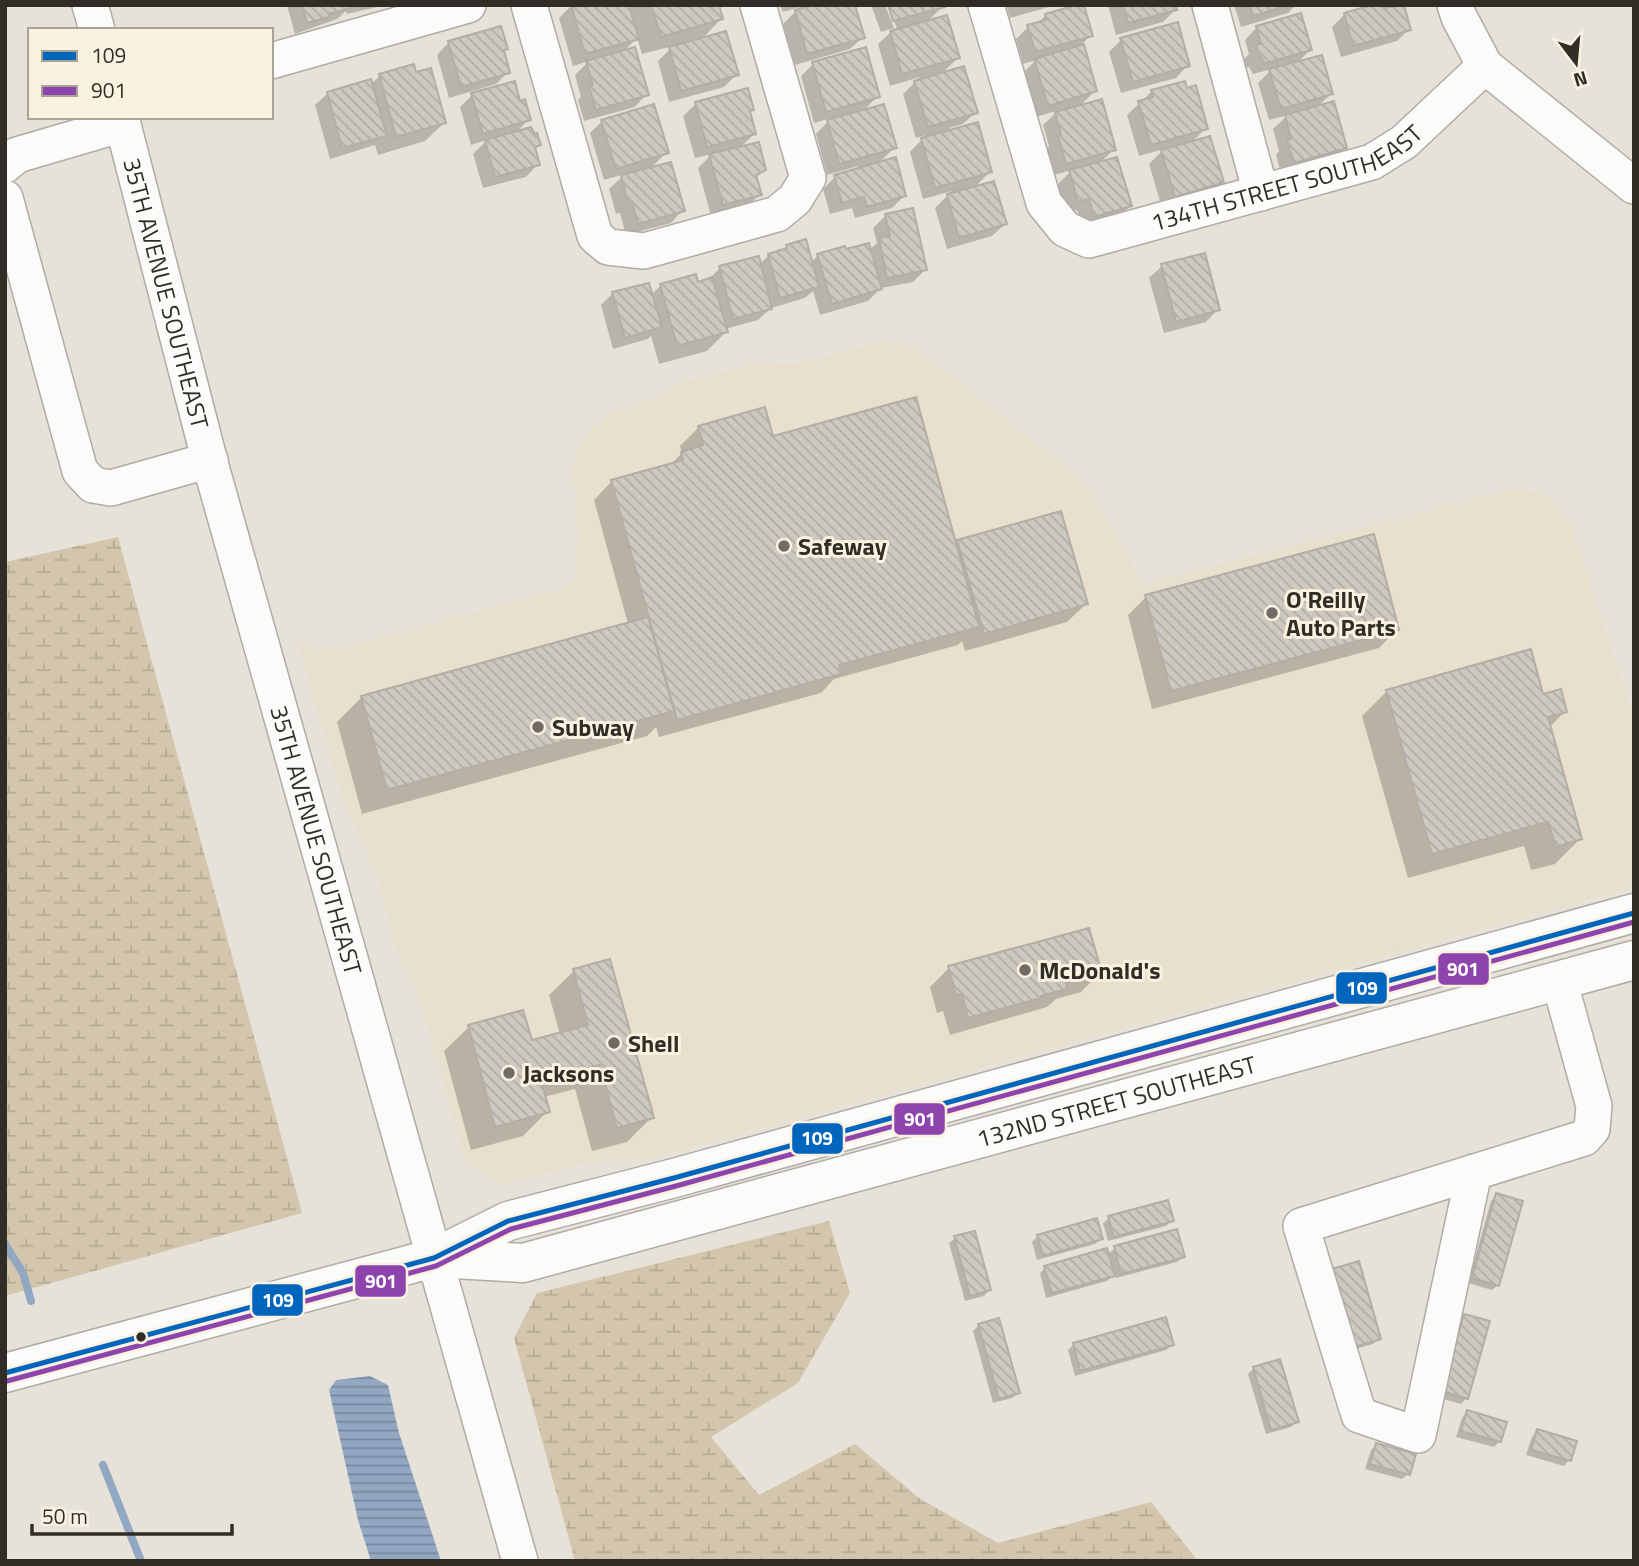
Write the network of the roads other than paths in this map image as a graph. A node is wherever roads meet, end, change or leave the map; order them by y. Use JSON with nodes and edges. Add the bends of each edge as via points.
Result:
{"nodes":[{"id":1,"x":90,"y":5,"type":"edge"},
{"id":2,"x":468,"y":5,"type":"edge"},
{"id":3,"x":529,"y":5,"type":"edge"},
{"id":4,"x":758,"y":5,"type":"edge"},
{"id":5,"x":986,"y":5,"type":"edge"},
{"id":6,"x":1210,"y":5,"type":"edge"},
{"id":7,"x":1455,"y":5,"type":"edge"},
{"id":8,"x":96,"y":28,"type":"edge"},
{"id":9,"x":273,"y":60,"type":"edge"},
{"id":10,"x":1485,"y":66,"type":"junction"},
{"id":11,"x":122,"y":121,"type":"edge"},
{"id":12,"x":11,"y":160,"type":"edge"},
{"id":13,"x":1634,"y":186,"type":"edge"},
{"id":14,"x":1261,"y":193,"type":"junction"},
{"id":15,"x":5,"y":198,"type":"edge"},
{"id":16,"x":209,"y":460,"type":"junction"},
{"id":17,"x":1634,"y":914,"type":"edge"},
{"id":18,"x":1634,"y":936,"type":"edge"},
{"id":19,"x":1634,"y":960,"type":"edge"},
{"id":20,"x":1400,"y":978,"type":"junction"},
{"id":21,"x":1559,"y":980,"type":"junction"},
{"id":22,"x":1218,"y":1027,"type":"junction"},
{"id":23,"x":1207,"y":1077,"type":"junction"},
{"id":24,"x":976,"y":1140,"type":"junction"},
{"id":25,"x":1474,"y":1172,"type":"junction"},
{"id":26,"x":434,"y":1258,"type":"junction"},
{"id":27,"x":5,"y":1373,"type":"edge"},
{"id":28,"x":520,"y":1561,"type":"edge"}],
"edges":[{"from":1,"to":8,"type":"street"},
{"from":2,"to":9,"type":"street"},
{"from":3,"to":4,"type":"street","via":[[595,236],[608,247],[644,251],[777,214],[795,199],[808,178]]},
{"from":5,"to":14,"type":"street","name":"134TH STREET SOUTHEAST","via":[[1044,203],[1065,229],[1089,240]]},
{"from":6,"to":14,"type":"street"},
{"from":7,"to":10,"type":"street"},
{"from":10,"to":13,"type":"street"},
{"from":10,"to":14,"type":"street","name":"134TH STREET SOUTHEAST","via":[[1405,142],[1372,162]]},
{"from":11,"to":12,"type":"street"},
{"from":11,"to":16,"type":"street","name":"35TH AVENUE SOUTHEAST"},
{"from":15,"to":16,"type":"street","via":[[80,471],[93,485],[111,488]]},
{"from":16,"to":26,"type":"street","name":"35TH AVENUE SOUTHEAST"},
{"from":17,"to":20,"type":"main road","name":"132ND STREET SOUTHEAST"},
{"from":18,"to":21,"type":"main road","via":[[1590,950]]},
{"from":19,"to":21,"type":"main road","name":"132ND STREET SOUTHEAST"},
{"from":20,"to":22,"type":"main road","name":"132ND STREET SOUTHEAST"},
{"from":20,"to":23,"type":"main road","via":[[1391,999],[1380,1006],[1225,1050]]},
{"from":21,"to":23,"type":"main road","name":"132ND STREET SOUTHEAST"},
{"from":21,"to":25,"type":"street","via":[[1594,1106],[1592,1129],[1584,1138]]},
{"from":22,"to":24,"type":"main road","via":[[1175,1061],[999,1114]]},
{"from":22,"to":26,"type":"main road","name":"132ND STREET SOUTHEAST","via":[[508,1221]]},
{"from":23,"to":24,"type":"main road","name":"132ND STREET SOUTHEAST"},
{"from":24,"to":26,"type":"main road","name":"132ND STREET SOUTHEAST","via":[[523,1263]]},
{"from":25,"to":25,"type":"street","via":[[1301,1226],[1359,1415],[1418,1435]]},
{"from":26,"to":27,"type":"main road","name":"132ND STREET SOUTHEAST"},
{"from":26,"to":28,"type":"street","name":"35TH AVENUE SOUTHEAST"}]}
